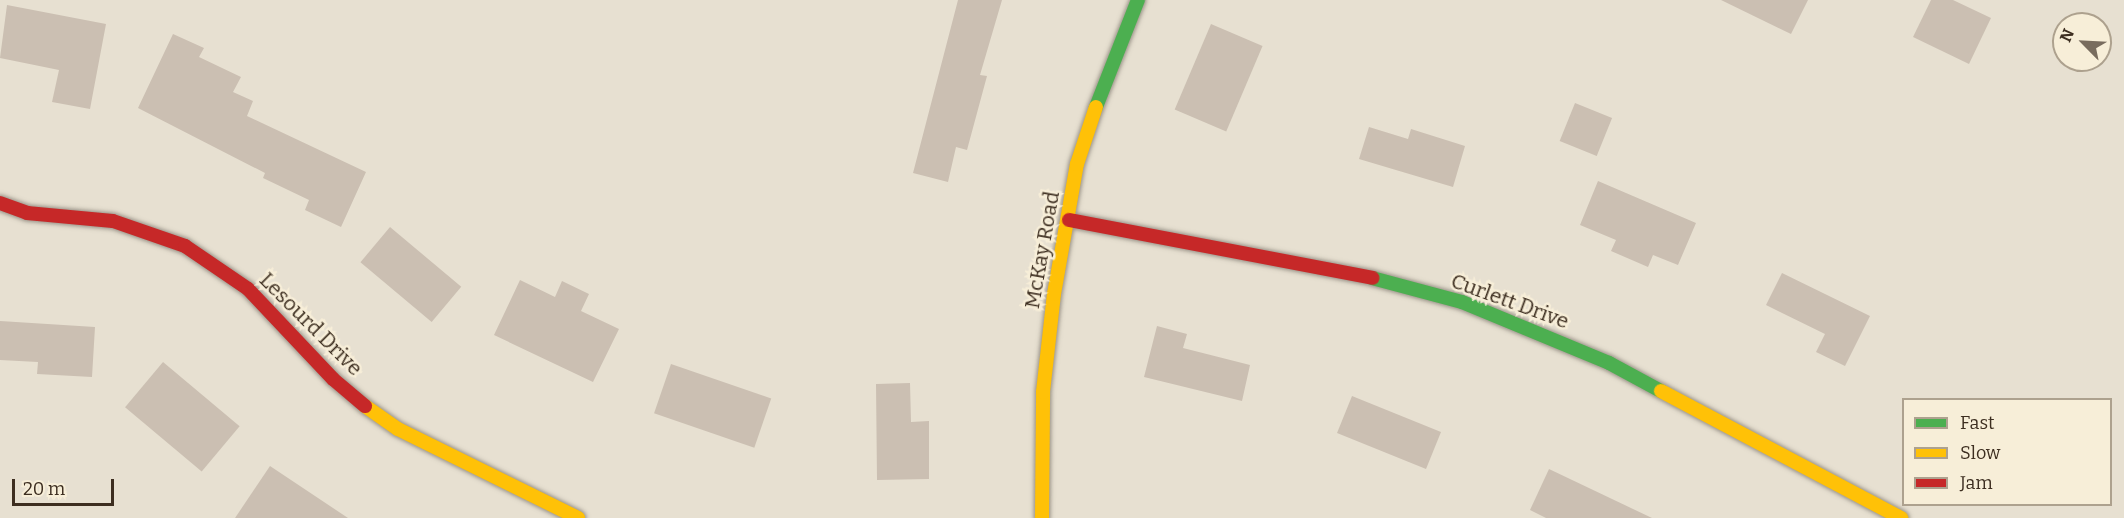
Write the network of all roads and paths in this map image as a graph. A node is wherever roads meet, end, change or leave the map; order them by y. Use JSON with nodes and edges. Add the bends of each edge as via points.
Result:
{"nodes":[{"id":1,"x":1138,"y":0,"type":"edge"},
{"id":2,"x":0,"y":203,"type":"edge"},
{"id":3,"x":1069,"y":220,"type":"junction"},
{"id":4,"x":578,"y":518,"type":"edge"},
{"id":5,"x":1042,"y":518,"type":"edge"},
{"id":6,"x":1901,"y":518,"type":"edge"}],
"edges":[{"from":1,"to":3,"type":"street","name":"McKay Road","via":[[1102,87],[1077,164]]},
{"from":2,"to":4,"type":"street","name":"Lesourd Drive","via":[[27,213],[113,220],[185,246],[248,289],[333,380],[367,408],[398,429]]},
{"from":3,"to":5,"type":"street","name":"McKay Road","via":[[1054,294],[1044,392]]},
{"from":3,"to":6,"type":"street","name":"Curlett Drive","via":[[1369,278],[1472,306],[1610,363]]}]}
